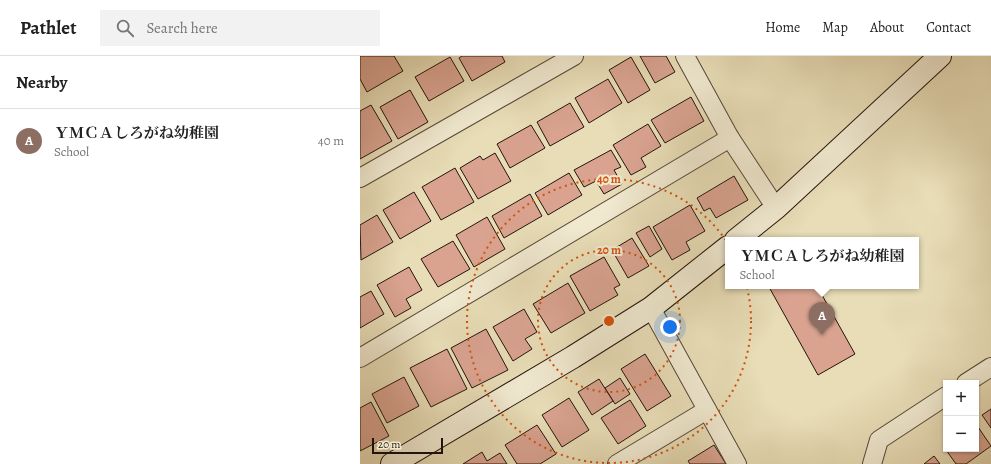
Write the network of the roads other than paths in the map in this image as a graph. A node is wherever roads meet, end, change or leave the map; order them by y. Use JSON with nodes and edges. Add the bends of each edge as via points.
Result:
{"nodes":[{"id":1,"x":574,"y":56,"type":"edge"},
{"id":2,"x":685,"y":56,"type":"edge"},
{"id":3,"x":940,"y":56,"type":"edge"},
{"id":4,"x":730,"y":138,"type":"junction"},
{"id":5,"x":360,"y":178,"type":"edge"},
{"id":6,"x":776,"y":208,"type":"junction"},
{"id":7,"x":740,"y":237,"type":"edge"},
{"id":8,"x":725,"y":249,"type":"edge"},
{"id":9,"x":651,"y":308,"type":"junction"},
{"id":10,"x":360,"y":358,"type":"edge"},
{"id":11,"x":991,"y":367,"type":"edge"},
{"id":12,"x":971,"y":380,"type":"edge"},
{"id":13,"x":943,"y":398,"type":"edge"},
{"id":14,"x":707,"y":410,"type":"junction"},
{"id":15,"x":392,"y":464,"type":"edge"},
{"id":16,"x":617,"y":464,"type":"edge"},
{"id":17,"x":737,"y":464,"type":"edge"},
{"id":18,"x":872,"y":464,"type":"edge"}],
"edges":[{"from":1,"to":5,"type":"street"},
{"from":2,"to":4,"type":"street"},
{"from":3,"to":6,"type":"street"},
{"from":4,"to":6,"type":"street"},
{"from":4,"to":10,"type":"street"},
{"from":6,"to":7,"type":"street"},
{"from":8,"to":9,"type":"street"},
{"from":9,"to":14,"type":"street"},
{"from":9,"to":15,"type":"street"},
{"from":11,"to":12,"type":"street"},
{"from":13,"to":18,"type":"street","via":[[879,440]]},
{"from":14,"to":16,"type":"street"},
{"from":14,"to":17,"type":"street"}]}
